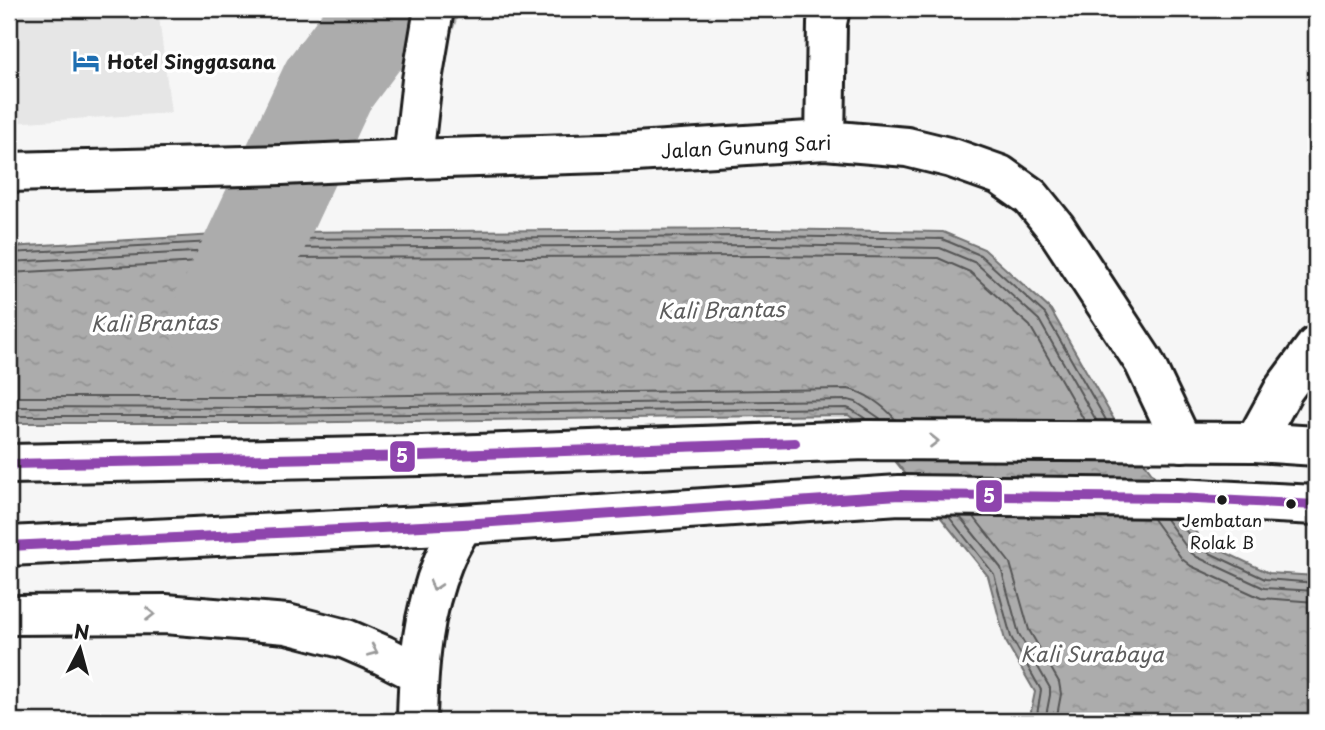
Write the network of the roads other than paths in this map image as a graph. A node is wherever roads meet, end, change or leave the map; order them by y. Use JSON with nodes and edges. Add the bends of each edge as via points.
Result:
{"nodes":[{"id":1,"x":830,"y":9,"type":"edge"},
{"id":2,"x":434,"y":13,"type":"edge"},
{"id":3,"x":825,"y":140,"type":"junction"},
{"id":4,"x":413,"y":159,"type":"junction"},
{"id":5,"x":9,"y":172,"type":"edge"},
{"id":6,"x":1316,"y":346,"type":"edge"},
{"id":7,"x":1182,"y":442,"type":"junction"},
{"id":8,"x":1255,"y":442,"type":"junction"},
{"id":9,"x":1316,"y":446,"type":"edge"},
{"id":10,"x":9,"y":464,"type":"edge"},
{"id":11,"x":1316,"y":505,"type":"edge"},
{"id":12,"x":463,"y":524,"type":"junction"},
{"id":13,"x":9,"y":546,"type":"edge"},
{"id":14,"x":9,"y":615,"type":"edge"},
{"id":15,"x":418,"y":673,"type":"junction"},
{"id":16,"x":417,"y":721,"type":"edge"}],
"edges":[{"from":1,"to":3,"type":"main road"},
{"from":2,"to":4,"type":"main road"},
{"from":3,"to":4,"type":"main road","name":"Jalan Gunung Sari"},
{"from":3,"to":7,"type":"main road","name":"Jalan Gunung Sari","via":[[907,147],[952,158],[1000,175],[1031,197],[1144,362]]},
{"from":4,"to":5,"type":"main road","name":"Jalan Gunung Sari"},
{"from":6,"to":8,"type":"main road","via":[[1284,388]]},
{"from":7,"to":8,"type":"main road"},
{"from":10,"to":7,"type":"main road","one_way":true,"via":[[422,456],[866,440]]},
{"from":8,"to":9,"type":"main road"},
{"from":11,"to":12,"type":"main road","via":[[1177,498],[899,495]]},
{"from":12,"to":13,"type":"main road"},
{"from":12,"to":15,"type":"main road","one_way":true,"via":[[443,561],[427,609]]},
{"from":14,"to":15,"type":"main road","one_way":true,"via":[[165,614],[287,624],[346,639]]},
{"from":15,"to":16,"type":"main road"}]}
